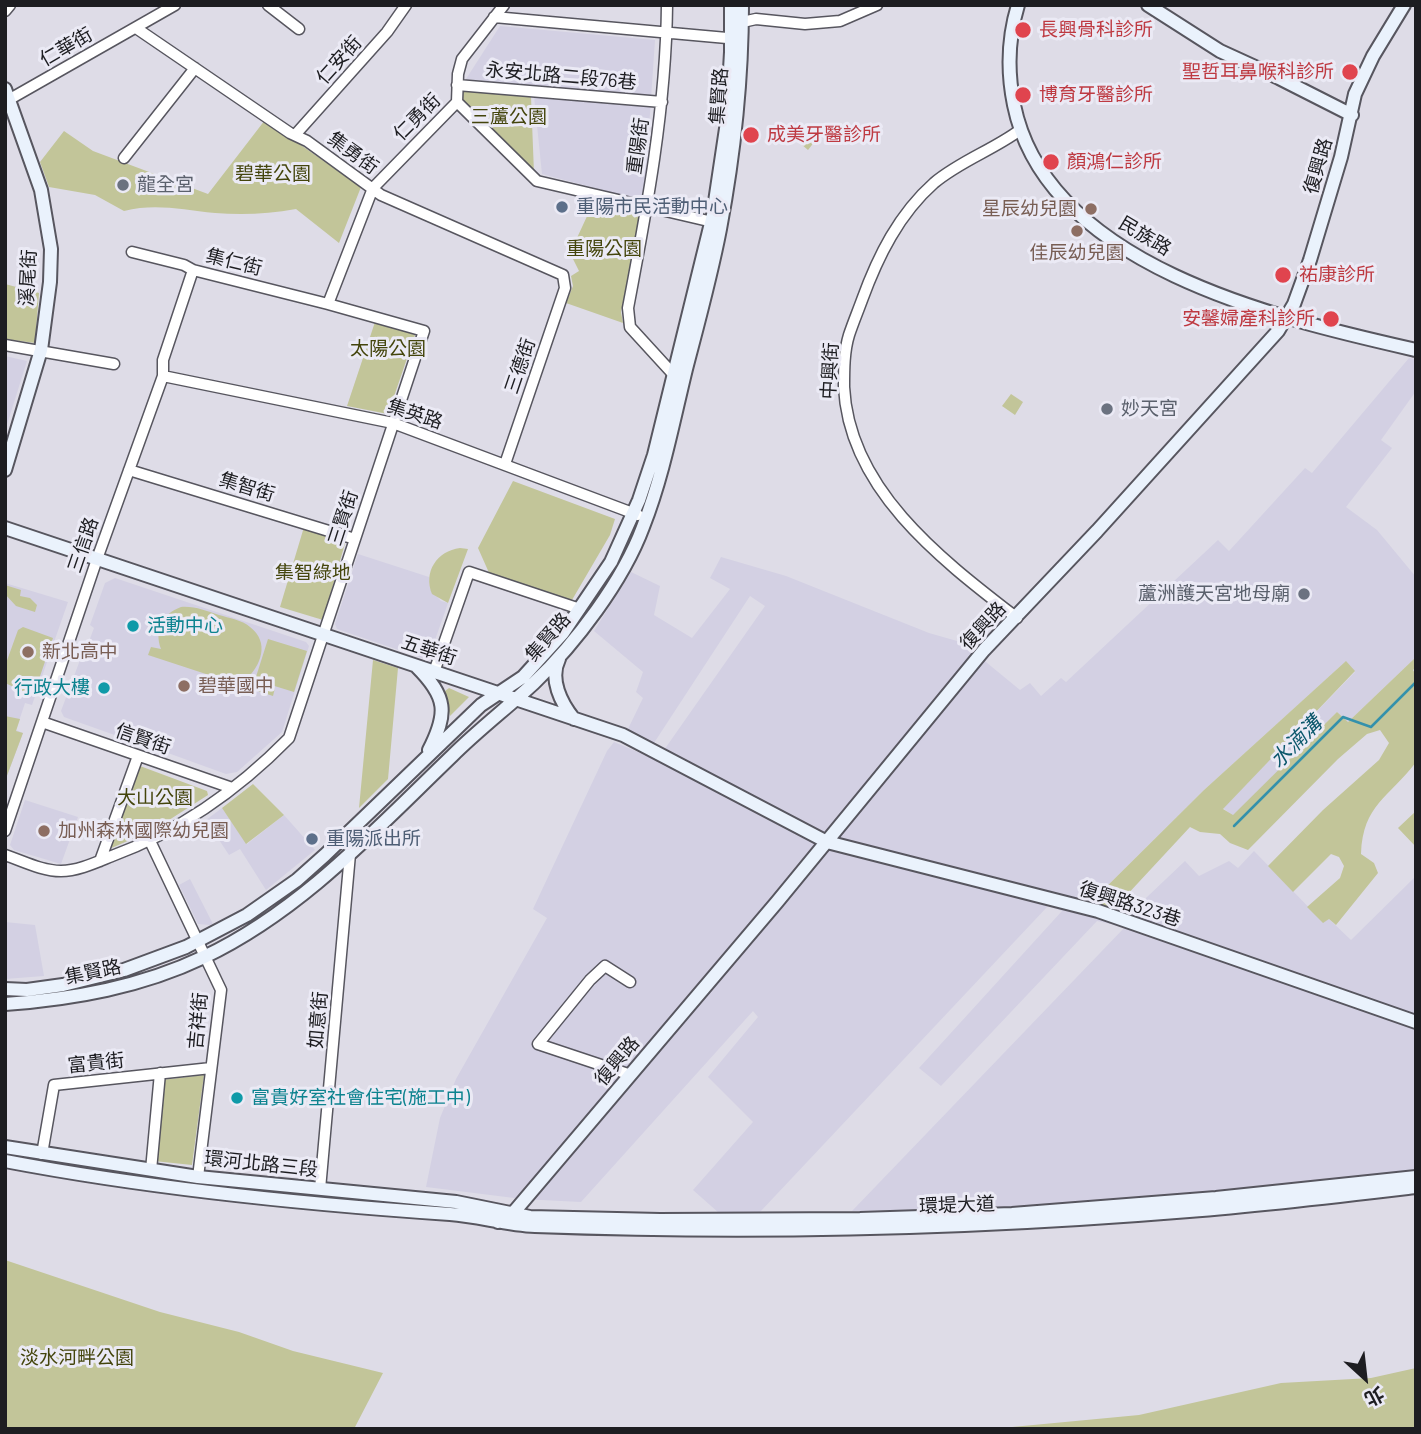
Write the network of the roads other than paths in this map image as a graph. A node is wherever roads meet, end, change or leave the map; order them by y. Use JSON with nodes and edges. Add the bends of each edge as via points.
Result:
{"nodes":[{"id":1,"x":10,"y":5,"type":"edge"},
{"id":2,"x":175,"y":5,"type":"edge"},
{"id":3,"x":268,"y":5,"type":"edge"},
{"id":4,"x":406,"y":5,"type":"edge"},
{"id":5,"x":504,"y":5,"type":"edge"},
{"id":6,"x":667,"y":5,"type":"edge"},
{"id":7,"x":731,"y":5,"type":"edge"},
{"id":8,"x":742,"y":5,"type":"edge"},
{"id":9,"x":877,"y":5,"type":"edge"},
{"id":10,"x":1018,"y":5,"type":"edge"},
{"id":11,"x":1149,"y":5,"type":"edge"},
{"id":12,"x":1404,"y":5,"type":"edge"},
{"id":13,"x":5,"y":10,"type":"edge"},
{"id":14,"x":495,"y":17,"type":"junction"},
{"id":15,"x":736,"y":23,"type":"junction"},
{"id":16,"x":135,"y":28,"type":"junction"},
{"id":17,"x":299,"y":29,"type":"dead end"},
{"id":18,"x":667,"y":32,"type":"junction"},
{"id":19,"x":736,"y":39,"type":"junction"},
{"id":20,"x":195,"y":68,"type":"junction"},
{"id":21,"x":457,"y":85,"type":"junction"},
{"id":22,"x":8,"y":94,"type":"edge"},
{"id":23,"x":457,"y":102,"type":"junction"},
{"id":24,"x":662,"y":102,"type":"junction"},
{"id":25,"x":1352,"y":116,"type":"junction"},
{"id":26,"x":1020,"y":130,"type":"junction"},
{"id":27,"x":295,"y":135,"type":"junction"},
{"id":28,"x":124,"y":158,"type":"dead end"},
{"id":29,"x":373,"y":188,"type":"junction"},
{"id":30,"x":647,"y":208,"type":"junction"},
{"id":31,"x":716,"y":223,"type":"junction"},
{"id":32,"x":132,"y":251,"type":"dead end"},
{"id":33,"x":193,"y":270,"type":"junction"},
{"id":34,"x":565,"y":279,"type":"joint"},
{"id":35,"x":328,"y":304,"type":"junction"},
{"id":36,"x":1286,"y":318,"type":"junction"},
{"id":37,"x":5,"y":345,"type":"edge"},
{"id":38,"x":41,"y":350,"type":"junction"},
{"id":39,"x":1416,"y":350,"type":"edge"},
{"id":40,"x":114,"y":364,"type":"dead end"},
{"id":41,"x":673,"y":374,"type":"junction"},
{"id":42,"x":163,"y":376,"type":"junction"},
{"id":43,"x":393,"y":423,"type":"junction"},
{"id":44,"x":505,"y":464,"type":"junction"},
{"id":45,"x":5,"y":470,"type":"edge"},
{"id":46,"x":129,"y":470,"type":"junction"},
{"id":47,"x":640,"y":516,"type":"junction"},
{"id":48,"x":5,"y":528,"type":"edge"},
{"id":49,"x":355,"y":539,"type":"junction"},
{"id":50,"x":96,"y":559,"type":"junction"},
{"id":51,"x":580,"y":609,"type":"junction"},
{"id":52,"x":1017,"y":618,"type":"junction"},
{"id":53,"x":322,"y":635,"type":"junction"},
{"id":54,"x":561,"y":655,"type":"junction"},
{"id":55,"x":417,"y":667,"type":"junction"},
{"id":56,"x":434,"y":671,"type":"junction"},
{"id":57,"x":496,"y":694,"type":"junction"},
{"id":58,"x":516,"y":699,"type":"junction"},
{"id":59,"x":574,"y":720,"type":"junction"},
{"id":60,"x":42,"y":722,"type":"junction"},
{"id":61,"x":138,"y":756,"type":"junction"},
{"id":62,"x":423,"y":761,"type":"junction"},
{"id":63,"x":232,"y":788,"type":"junction"},
{"id":64,"x":5,"y":831,"type":"edge"},
{"id":65,"x":150,"y":841,"type":"junction"},
{"id":66,"x":827,"y":842,"type":"junction"},
{"id":67,"x":5,"y":855,"type":"edge"},
{"id":68,"x":349,"y":855,"type":"junction"},
{"id":69,"x":100,"y":861,"type":"junction"},
{"id":70,"x":198,"y":941,"type":"junction"},
{"id":71,"x":205,"y":956,"type":"junction"},
{"id":72,"x":630,"y":982,"type":"dead end"},
{"id":73,"x":5,"y":984,"type":"edge"},
{"id":74,"x":5,"y":989,"type":"edge"},
{"id":75,"x":27,"y":990,"type":"junction"},
{"id":76,"x":5,"y":1004,"type":"edge"},
{"id":77,"x":1416,"y":1022,"type":"edge"},
{"id":78,"x":211,"y":1068,"type":"junction"},
{"id":79,"x":160,"y":1073,"type":"junction"},
{"id":80,"x":631,"y":1075,"type":"junction"},
{"id":81,"x":5,"y":1147,"type":"edge"},
{"id":82,"x":42,"y":1154,"type":"junction"},
{"id":83,"x":5,"y":1161,"type":"edge"},
{"id":84,"x":150,"y":1170,"type":"junction"},
{"id":85,"x":198,"y":1177,"type":"junction"},
{"id":86,"x":1416,"y":1177,"type":"edge"},
{"id":87,"x":1416,"y":1187,"type":"edge"},
{"id":88,"x":320,"y":1189,"type":"junction"},
{"id":89,"x":365,"y":1193,"type":"junction"},
{"id":90,"x":364,"y":1208,"type":"junction"},
{"id":91,"x":514,"y":1212,"type":"junction"},
{"id":92,"x":1012,"y":1218,"type":"junction"},
{"id":93,"x":498,"y":1222,"type":"junction"},
{"id":94,"x":918,"y":1222,"type":"junction"}],
"edges":[{"from":1,"to":13,"type":"street"},
{"from":2,"to":16,"type":"street","name":"仁華街"},
{"from":3,"to":17,"type":"street"},
{"from":4,"to":27,"type":"street","name":"仁安街"},
{"from":5,"to":14,"type":"street"},
{"from":6,"to":18,"type":"street","name":"重陽街"},
{"from":7,"to":15,"type":"street","name":"集賢路"},
{"from":8,"to":15,"type":"street","name":"集賢路"},
{"from":9,"to":15,"type":"street","via":[[839,20]]},
{"from":10,"to":26,"type":"street","name":"民族路","via":[[1009,68]]},
{"from":11,"to":25,"type":"street","via":[[1220,51]]},
{"from":12,"to":25,"type":"street","name":"復興路","via":[[1355,94]]},
{"from":14,"to":18,"type":"street"},
{"from":14,"to":21,"type":"street","via":[[462,59]]},
{"from":15,"to":19,"type":"street","name":"集賢路"},
{"from":16,"to":20,"type":"street","name":"集勇街"},
{"from":16,"to":22,"type":"street","name":"仁華街"},
{"from":18,"to":19,"type":"street"},
{"from":18,"to":24,"type":"street","name":"重陽街"},
{"from":19,"to":31,"type":"street","name":"集賢路"},
{"from":20,"to":27,"type":"street","name":"集勇街"},
{"from":20,"to":28,"type":"street"},
{"from":21,"to":23,"type":"street"},
{"from":21,"to":24,"type":"street","name":"永安北路二段76巷"},
{"from":22,"to":38,"type":"street","name":"溪尾街","via":[[41,190],[51,249]]},
{"from":23,"to":29,"type":"street","name":"仁勇街"},
{"from":23,"to":30,"type":"street","via":[[537,181]]},
{"from":24,"to":30,"type":"street","name":"重陽街"},
{"from":25,"to":36,"type":"street","name":"復興路","via":[[1310,260]]},
{"from":26,"to":36,"type":"street","name":"民族路","via":[[1055,189],[1110,240],[1172,274]]},
{"from":26,"to":52,"type":"street","name":"中興街","via":[[942,177],[908,211],[885,245],[867,288],[849,336],[844,368],[849,426],[878,485],[955,570]]},
{"from":27,"to":29,"type":"street","name":"集勇街"},
{"from":29,"to":34,"type":"street","name":"集勇街","via":[[559,272]]},
{"from":29,"to":35,"type":"street"},
{"from":30,"to":31,"type":"street"},
{"from":30,"to":41,"type":"street","name":"重陽街","via":[[627,320]]},
{"from":31,"to":41,"type":"street","name":"集賢路"},
{"from":31,"to":47,"type":"street","name":"集賢路","via":[[666,453]]},
{"from":32,"to":33,"type":"street","name":"集仁街"},
{"from":33,"to":35,"type":"street","name":"集仁街"},
{"from":33,"to":42,"type":"street","name":"三信路","via":[[163,360]]},
{"from":34,"to":44,"type":"street","name":"三德街"},
{"from":35,"to":43,"type":"street","name":"三賢街","via":[[424,331]]},
{"from":36,"to":39,"type":"street","name":"民族路"},
{"from":36,"to":52,"type":"street","name":"復興路"},
{"from":37,"to":38,"type":"street"},
{"from":38,"to":40,"type":"street"},
{"from":38,"to":45,"type":"street","name":"溪尾街"},
{"from":41,"to":47,"type":"street","name":"集賢路"},
{"from":42,"to":43,"type":"street","name":"集英路"},
{"from":42,"to":46,"type":"street","name":"三信路"},
{"from":43,"to":44,"type":"street","name":"集英路"},
{"from":43,"to":49,"type":"street","name":"三賢街"},
{"from":44,"to":47,"type":"street","name":"集英路"},
{"from":46,"to":49,"type":"street","name":"集智街"},
{"from":46,"to":50,"type":"street","name":"三信路"},
{"from":47,"to":51,"type":"street","name":"集賢路"},
{"from":47,"to":54,"type":"street","name":"集賢路","via":[[632,550],[614,582]]},
{"from":48,"to":50,"type":"street","name":"五華街"},
{"from":49,"to":53,"type":"street","name":"三賢街"},
{"from":50,"to":53,"type":"street","name":"五華街"},
{"from":50,"to":60,"type":"street","name":"三信路"},
{"from":51,"to":56,"type":"street","via":[[468,572]]},
{"from":51,"to":57,"type":"street","name":"集賢路","via":[[523,677]]},
{"from":52,"to":66,"type":"street","name":"復興路","via":[[984,650]]},
{"from":53,"to":55,"type":"street","name":"五華街"},
{"from":53,"to":63,"type":"street","name":"三賢街","via":[[289,738]]},
{"from":54,"to":58,"type":"street","name":"集賢路"},
{"from":54,"to":59,"type":"street","via":[[554,669],[556,679]]},
{"from":55,"to":56,"type":"street","name":"五華街"},
{"from":55,"to":62,"type":"street","via":[[435,688],[443,710]]},
{"from":56,"to":57,"type":"street","name":"五華街"},
{"from":57,"to":58,"type":"street","name":"五華街"},
{"from":57,"to":62,"type":"street","name":"集賢路"},
{"from":58,"to":59,"type":"street","name":"五華街"},
{"from":58,"to":68,"type":"street","name":"集賢路"},
{"from":59,"to":66,"type":"street","name":"五華街","via":[[623,735]]},
{"from":60,"to":61,"type":"street","name":"信賢街"},
{"from":60,"to":64,"type":"street","name":"三信路"},
{"from":61,"to":63,"type":"street","name":"信賢街"},
{"from":61,"to":69,"type":"street"},
{"from":62,"to":70,"type":"street","name":"集賢路","via":[[297,880],[247,915]]},
{"from":63,"to":65,"type":"street","name":"三賢街"},
{"from":65,"to":69,"type":"street","name":"三賢街"},
{"from":65,"to":70,"type":"street","name":"吉祥街"},
{"from":66,"to":77,"type":"street","name":"復興路323巷","via":[[1098,911]]},
{"from":66,"to":80,"type":"street","name":"復興路"},
{"from":67,"to":69,"type":"street","name":"三賢街","via":[[63,871]]},
{"from":68,"to":71,"type":"street","name":"集賢路","via":[[301,897]]},
{"from":68,"to":88,"type":"street","name":"如意街"},
{"from":70,"to":71,"type":"street","name":"吉祥街"},
{"from":70,"to":75,"type":"street","name":"集賢路","via":[[104,976]]},
{"from":71,"to":76,"type":"street","name":"集賢路","via":[[97,993]]},
{"from":71,"to":78,"type":"street","name":"吉祥街","via":[[221,989]]},
{"from":72,"to":80,"type":"street","via":[[605,966],[538,1044]]},
{"from":73,"to":75,"type":"street"},
{"from":74,"to":75,"type":"street","name":"集賢路"},
{"from":78,"to":79,"type":"street","name":"富貴街"},
{"from":78,"to":85,"type":"street","name":"吉祥街"},
{"from":79,"to":82,"type":"street","name":"富貴街","via":[[54,1085]]},
{"from":79,"to":84,"type":"street"},
{"from":80,"to":91,"type":"street","name":"復興路"},
{"from":81,"to":82,"type":"street","name":"環河北路三段"},
{"from":82,"to":84,"type":"street","name":"環河北路三段"},
{"from":83,"to":90,"type":"street","name":"環河北路三段","via":[[196,1191]]},
{"from":84,"to":85,"type":"street","name":"環河北路三段"},
{"from":85,"to":88,"type":"street","name":"環河北路三段"},
{"from":86,"to":92,"type":"street","name":"環堤大道"},
{"from":87,"to":92,"type":"street","name":"環堤大道","via":[[1189,1211]]},
{"from":88,"to":89,"type":"street","name":"環河北路三段"},
{"from":89,"to":90,"type":"street"},
{"from":89,"to":91,"type":"street","name":"環河北路三段"},
{"from":90,"to":93,"type":"street","name":"環河北路三段"},
{"from":91,"to":93,"type":"street","name":"復興路"},
{"from":91,"to":94,"type":"street","name":"環堤大道","via":[[530,1217]]},
{"from":92,"to":94,"type":"street","name":"環堤大道"},
{"from":93,"to":94,"type":"street","name":"環堤大道","via":[[692,1230]]}]}
